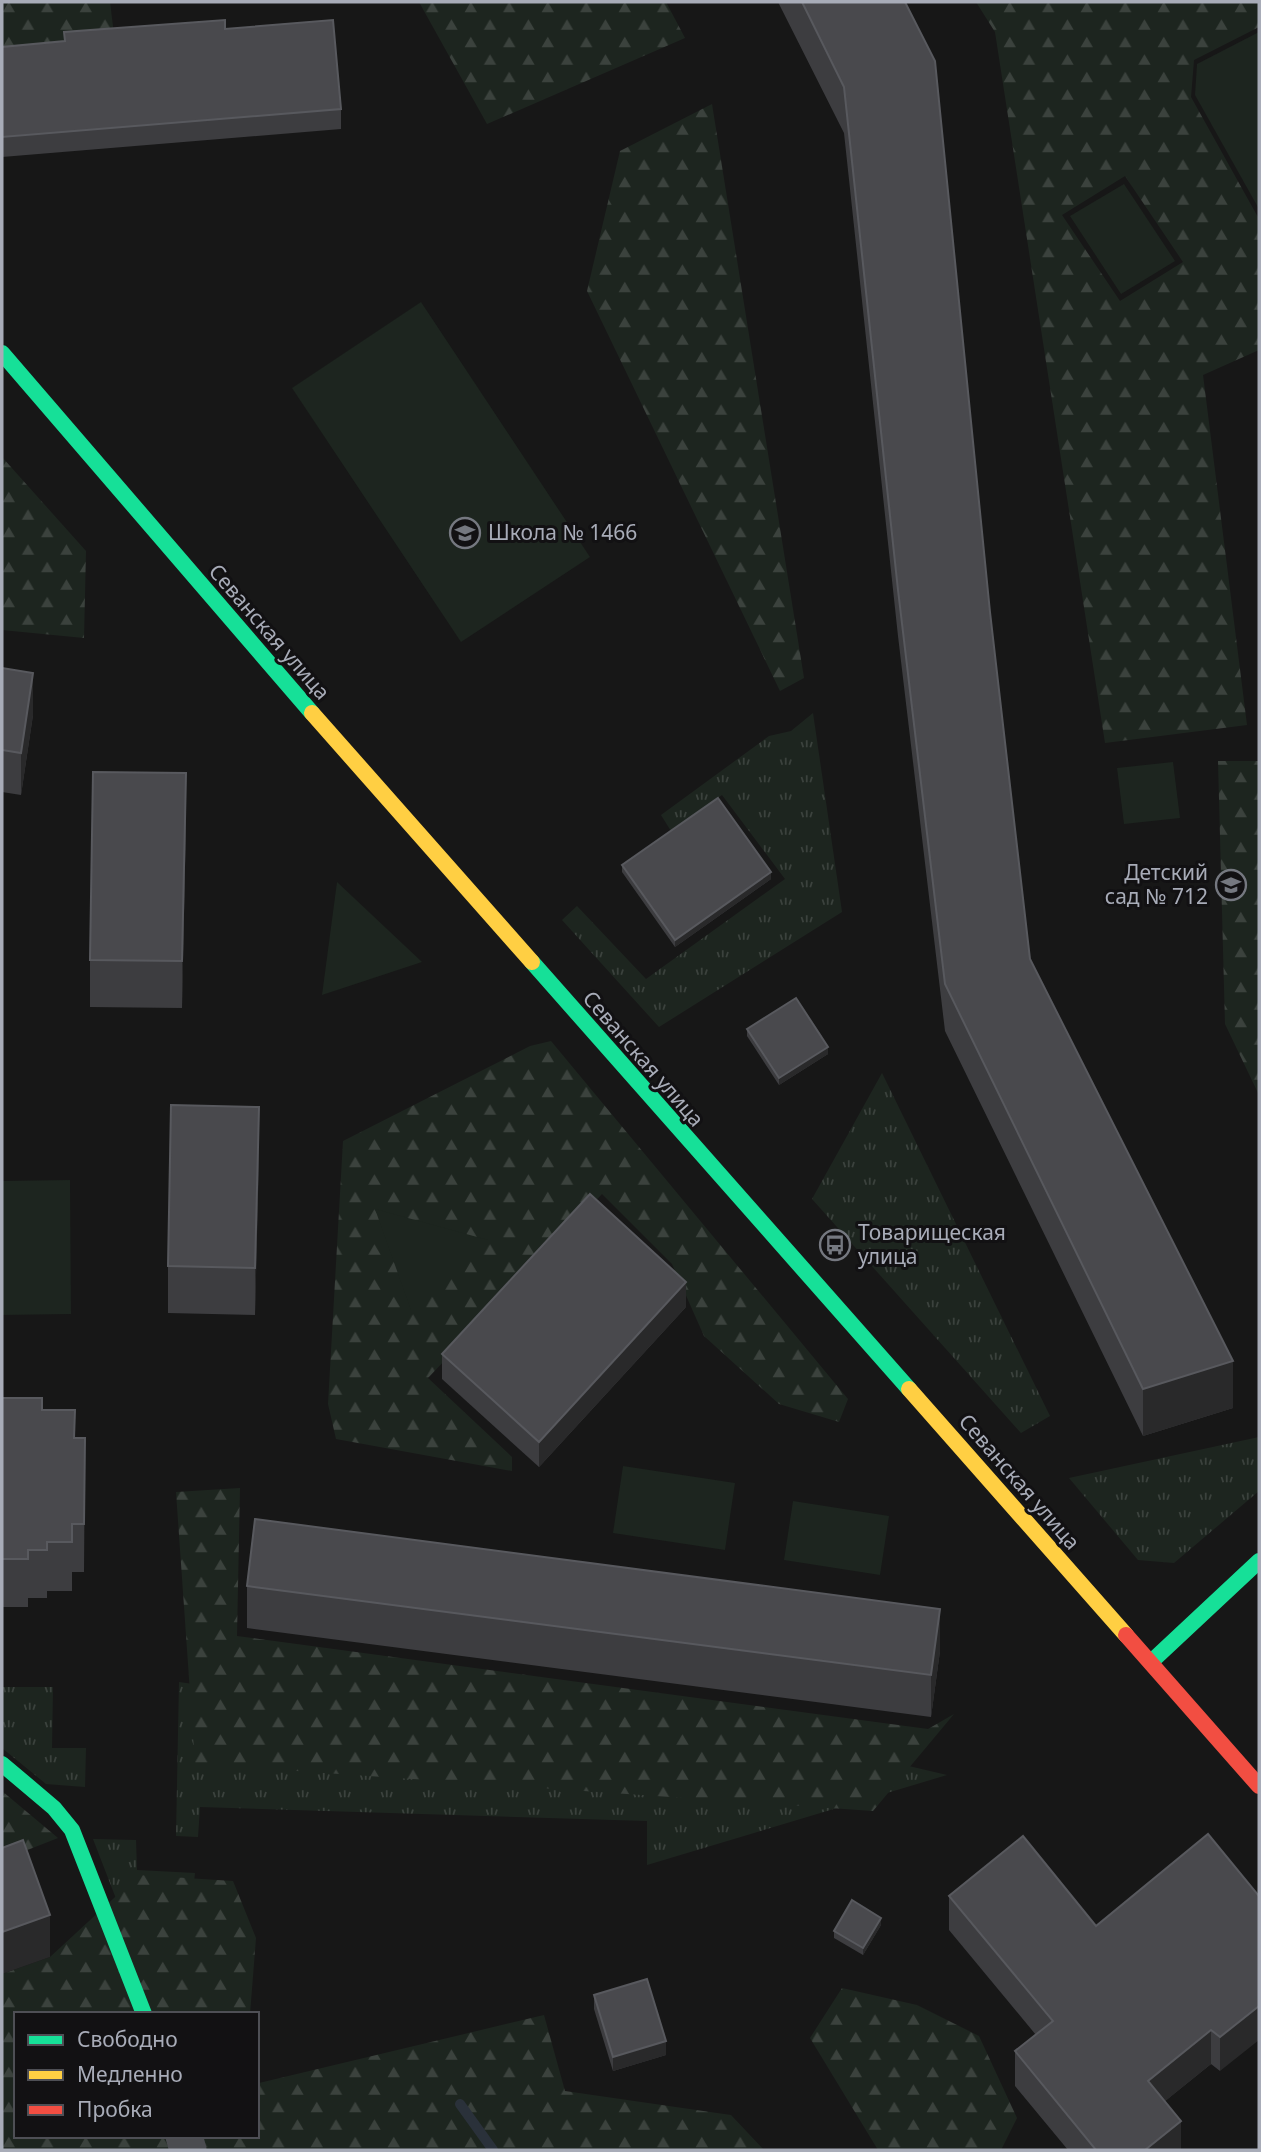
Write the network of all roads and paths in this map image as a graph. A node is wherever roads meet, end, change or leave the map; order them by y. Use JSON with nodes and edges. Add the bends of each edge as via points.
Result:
{"nodes":[{"id":1,"x":2,"y":353,"type":"edge"},
{"id":2,"x":1259,"y":1561,"type":"edge"},
{"id":3,"x":1151,"y":1662,"type":"junction"},
{"id":4,"x":2,"y":1764,"type":"edge"},
{"id":5,"x":1259,"y":1786,"type":"edge"},
{"id":6,"x":143,"y":2012,"type":"edge"}],
"edges":[{"from":1,"to":3,"type":"street","name":"Севанская улица","via":[[750,1213]]},
{"from":2,"to":3,"type":"street"},
{"from":3,"to":5,"type":"street","name":"Севанская улица"},
{"from":4,"to":6,"type":"street","via":[[54,1808],[72,1830]]}]}
